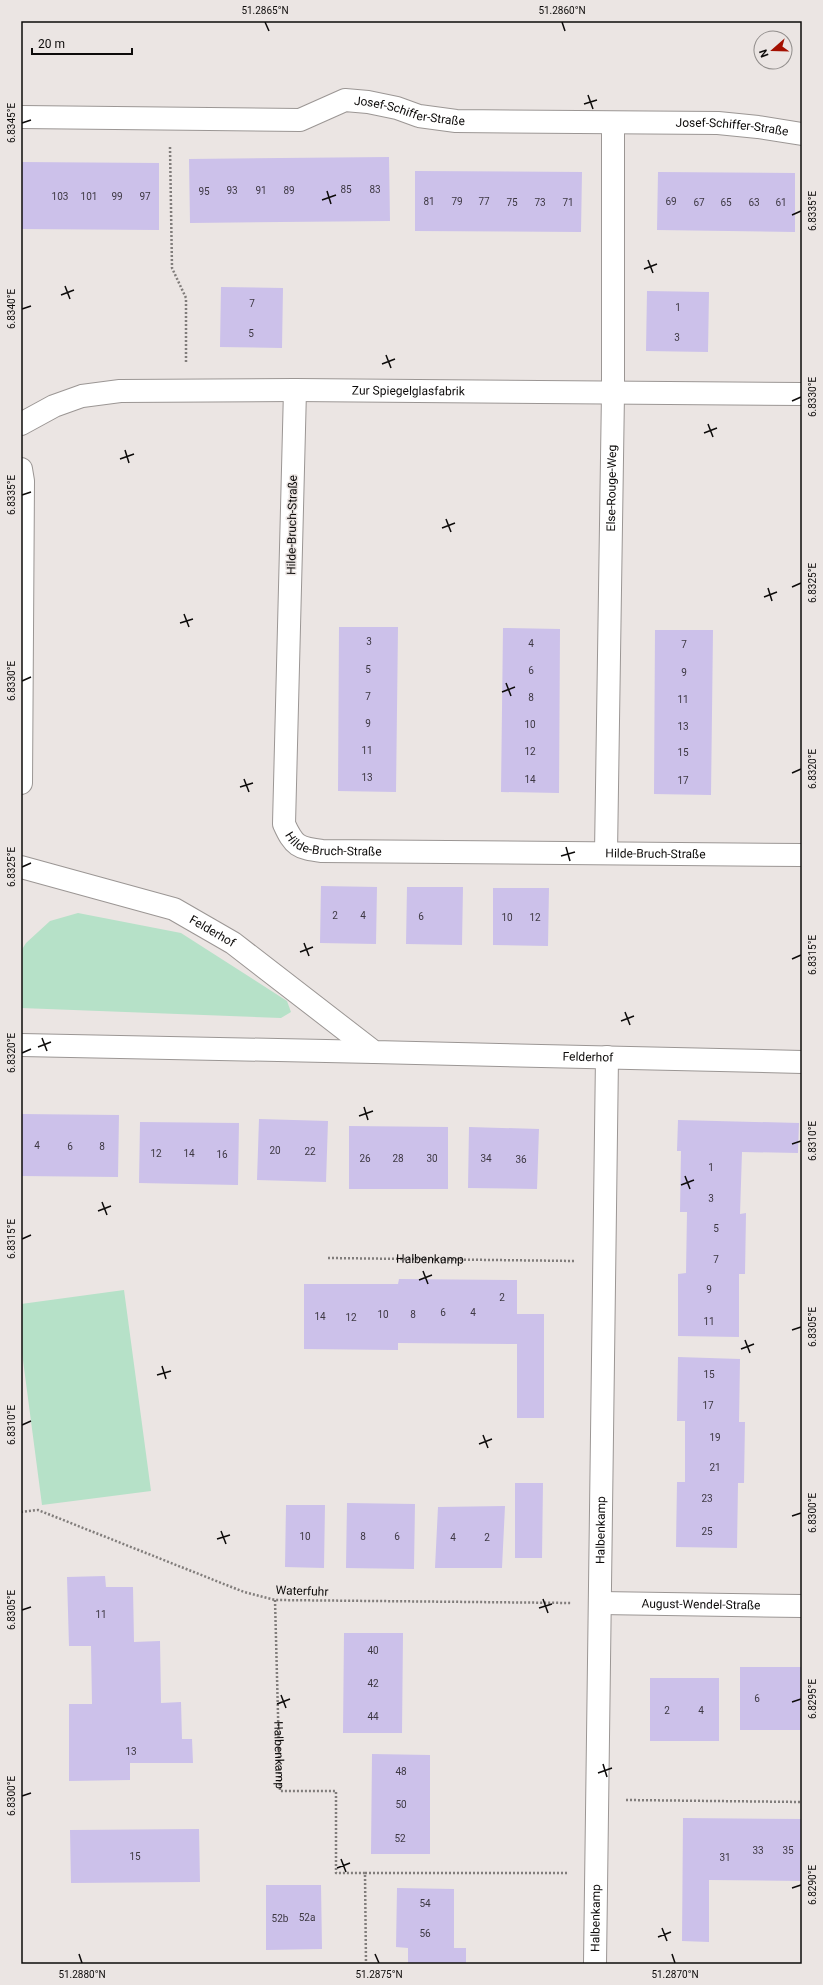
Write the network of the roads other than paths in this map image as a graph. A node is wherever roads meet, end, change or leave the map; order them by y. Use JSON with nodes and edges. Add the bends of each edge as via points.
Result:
{"nodes":[{"id":1,"x":21,"y":117,"type":"edge"},
{"id":2,"x":613,"y":123,"type":"junction"},
{"id":3,"x":802,"y":134,"type":"edge"},
{"id":4,"x":295,"y":390,"type":"junction"},
{"id":5,"x":613,"y":393,"type":"junction"},
{"id":6,"x":802,"y":394,"type":"edge"},
{"id":7,"x":21,"y":424,"type":"edge"},
{"id":8,"x":21,"y":469,"type":"edge"},
{"id":9,"x":21,"y":783,"type":"edge"},
{"id":10,"x":606,"y":853,"type":"junction"},
{"id":11,"x":802,"y":855,"type":"edge"},
{"id":12,"x":21,"y":867,"type":"edge"},
{"id":13,"x":21,"y":1045,"type":"edge"},
{"id":14,"x":374,"y":1052,"type":"junction"},
{"id":15,"x":606,"y":1058,"type":"junction"},
{"id":16,"x":802,"y":1062,"type":"edge"},
{"id":17,"x":600,"y":1604,"type":"junction"},
{"id":18,"x":802,"y":1606,"type":"edge"},
{"id":19,"x":596,"y":1964,"type":"edge"}],
"edges":[{"from":1,"to":2,"type":"street","name":"Josef-Schiffer-Straße","via":[[300,120],[345,100],[368,102],[419,116],[456,122]]},
{"from":2,"to":3,"type":"street","name":"Josef-Schiffer-Straße","via":[[718,124]]},
{"from":2,"to":5,"type":"street","name":"Else-Rouge-Weg"},
{"from":4,"to":5,"type":"street","name":"Zur Spiegelglasfabrik"},
{"from":4,"to":7,"type":"street","name":"Zur Spiegelglasfabrik","via":[[120,391],[82,396],[54,406]]},
{"from":4,"to":10,"type":"street","name":"Hilde-Bruch-Straße","via":[[284,824],[292,841],[305,849],[322,851]]},
{"from":5,"to":6,"type":"street","name":"Zur Spiegelglasfabrik"},
{"from":5,"to":10,"type":"street","name":"Else-Rouge-Weg"},
{"from":8,"to":9,"type":"street"},
{"from":10,"to":11,"type":"street","name":"Hilde-Bruch-Straße"},
{"from":12,"to":14,"type":"street","name":"Felderhof","via":[[174,909],[233,943]]},
{"from":13,"to":14,"type":"street","name":"Felderhof"},
{"from":14,"to":15,"type":"street","name":"Felderhof"},
{"from":15,"to":16,"type":"street","name":"Felderhof"},
{"from":15,"to":17,"type":"street","name":"Halbenkamp"},
{"from":17,"to":18,"type":"street","name":"August-Wendel-Straße"},
{"from":17,"to":19,"type":"street","name":"Halbenkamp"}]}
